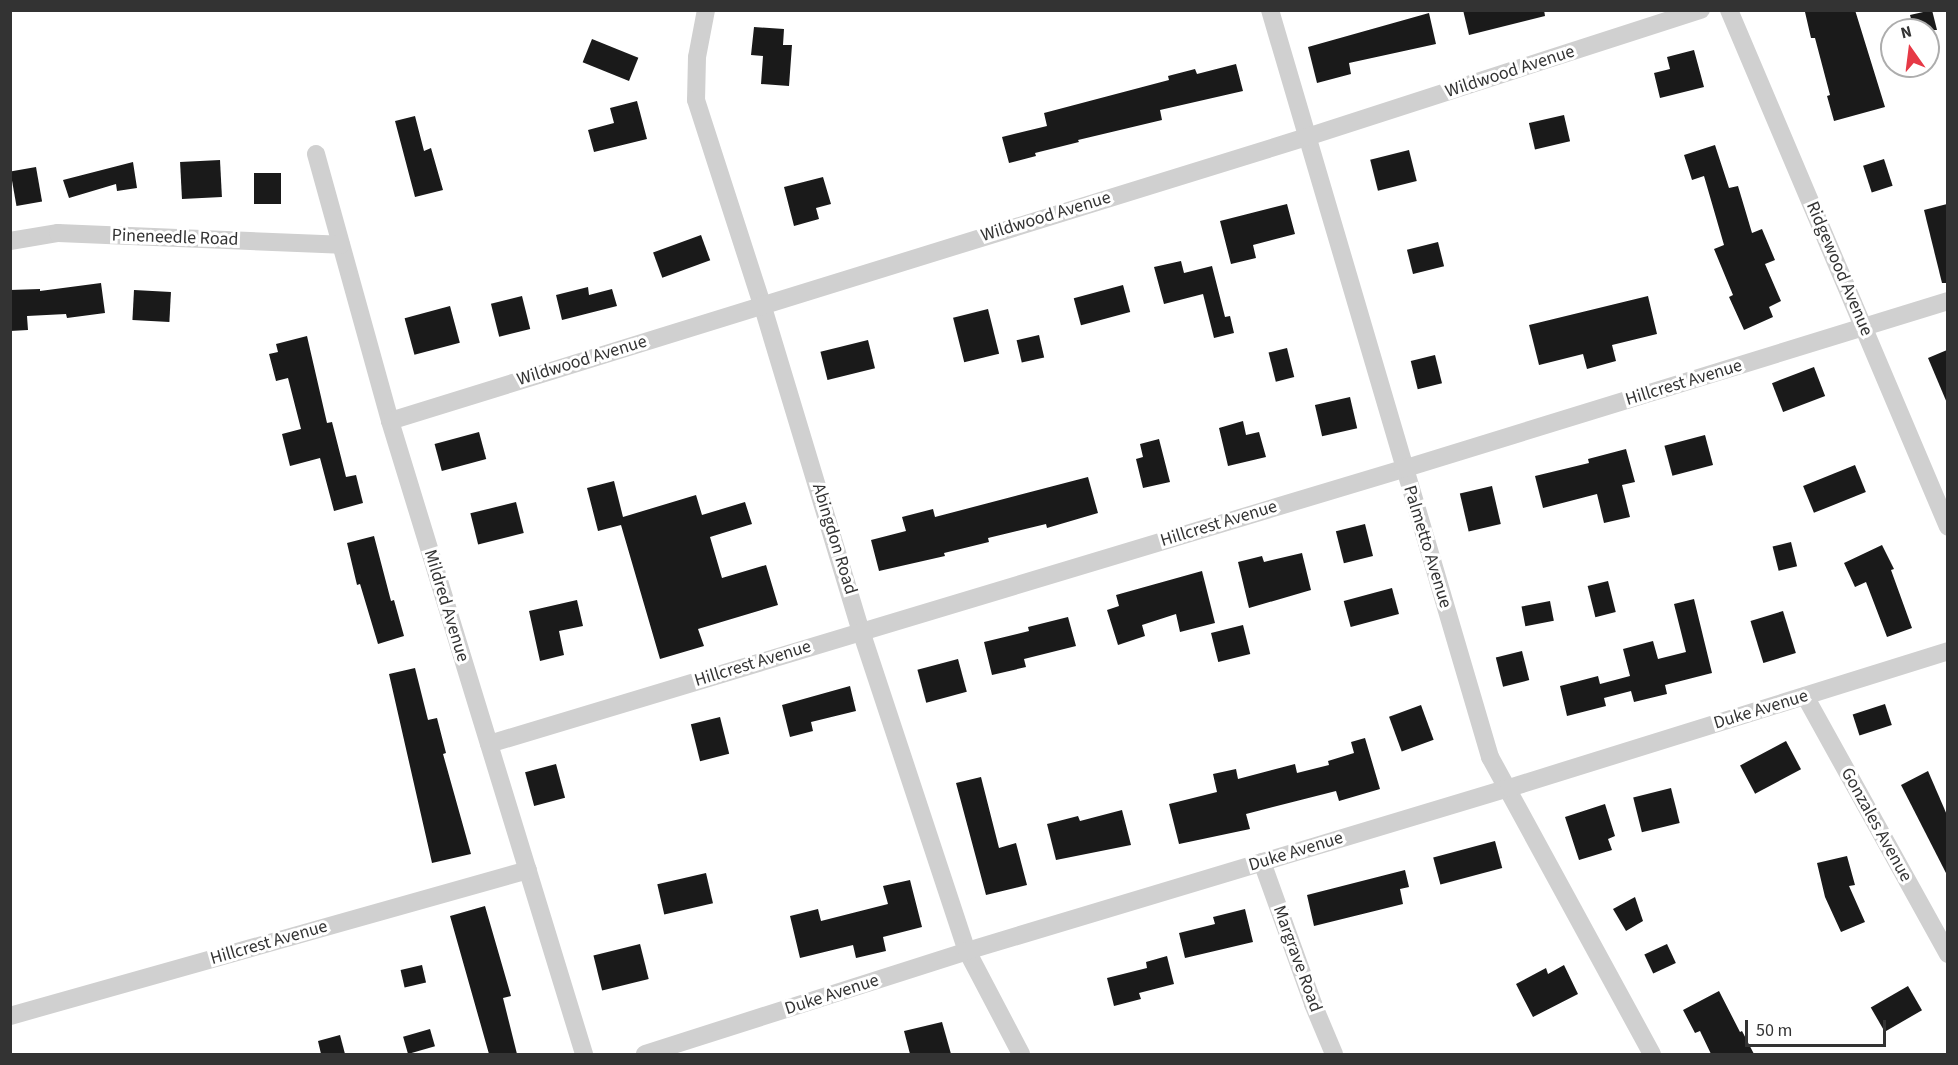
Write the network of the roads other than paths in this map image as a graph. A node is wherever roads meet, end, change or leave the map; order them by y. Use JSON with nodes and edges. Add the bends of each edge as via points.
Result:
{"nodes":[{"id":1,"x":706,"y":10,"type":"edge"},
{"id":2,"x":1270,"y":10,"type":"edge"},
{"id":3,"x":1701,"y":10,"type":"edge"},
{"id":4,"x":1730,"y":10,"type":"edge"},
{"id":5,"x":1306,"y":137,"type":"junction"},
{"id":6,"x":316,"y":154,"type":"dead end"},
{"id":7,"x":10,"y":241,"type":"edge"},
{"id":8,"x":341,"y":244,"type":"junction"},
{"id":9,"x":1947,"y":301,"type":"edge"},
{"id":10,"x":762,"y":304,"type":"junction"},
{"id":11,"x":1864,"y":327,"type":"junction"},
{"id":12,"x":390,"y":421,"type":"junction"},
{"id":13,"x":1403,"y":469,"type":"junction"},
{"id":14,"x":1947,"y":527,"type":"edge"},
{"id":15,"x":861,"y":631,"type":"junction"},
{"id":16,"x":1947,"y":651,"type":"edge"},
{"id":17,"x":1805,"y":696,"type":"junction"},
{"id":18,"x":489,"y":744,"type":"junction"},
{"id":19,"x":1509,"y":788,"type":"junction"},
{"id":20,"x":1262,"y":862,"type":"junction"},
{"id":21,"x":528,"y":870,"type":"junction"},
{"id":22,"x":967,"y":951,"type":"junction"},
{"id":23,"x":1947,"y":954,"type":"edge"},
{"id":24,"x":10,"y":1016,"type":"edge"},
{"id":25,"x":584,"y":1054,"type":"edge"},
{"id":26,"x":645,"y":1054,"type":"edge"},
{"id":27,"x":1021,"y":1054,"type":"edge"},
{"id":28,"x":1334,"y":1054,"type":"edge"},
{"id":29,"x":1652,"y":1054,"type":"edge"}],
"edges":[{"from":1,"to":10,"type":"street","name":"Abingdon Road","via":[[697,57],[696,100]]},
{"from":2,"to":5,"type":"street","name":"Palmetto Avenue"},
{"from":3,"to":5,"type":"street","name":"Wildwood Avenue"},
{"from":4,"to":11,"type":"street","name":"Ridgewood Avenue"},
{"from":5,"to":10,"type":"street","name":"Wildwood Avenue"},
{"from":5,"to":13,"type":"street","name":"Palmetto Avenue"},
{"from":6,"to":8,"type":"street","name":"Mildred Avenue"},
{"from":7,"to":8,"type":"street","name":"Pineneedle Road","via":[[58,233]]},
{"from":8,"to":12,"type":"street","name":"Mildred Avenue"},
{"from":9,"to":11,"type":"street","name":"Hillcrest Avenue"},
{"from":10,"to":12,"type":"street","name":"Wildwood Avenue"},
{"from":10,"to":15,"type":"street","name":"Abingdon Road"},
{"from":11,"to":13,"type":"street","name":"Hillcrest Avenue"},
{"from":11,"to":14,"type":"street","name":"Ridgewood Avenue"},
{"from":12,"to":18,"type":"street","name":"Mildred Avenue"},
{"from":13,"to":15,"type":"street","name":"Hillcrest Avenue"},
{"from":13,"to":19,"type":"street","name":"Palmetto Avenue","via":[[1491,758]]},
{"from":15,"to":18,"type":"street","name":"Hillcrest Avenue"},
{"from":15,"to":22,"type":"street","name":"Abingdon Road"},
{"from":16,"to":17,"type":"street","name":"Duke Avenue"},
{"from":17,"to":19,"type":"street","name":"Duke Avenue"},
{"from":17,"to":23,"type":"street","name":"Gonzales Avenue"},
{"from":18,"to":21,"type":"street","name":"Mildred Avenue"},
{"from":19,"to":20,"type":"street","name":"Duke Avenue"},
{"from":19,"to":29,"type":"street","name":"Palmetto Avenue"},
{"from":20,"to":22,"type":"street","name":"Duke Avenue"},
{"from":20,"to":28,"type":"street","name":"Margrave Road"},
{"from":21,"to":24,"type":"street","name":"Hillcrest Avenue"},
{"from":21,"to":25,"type":"street","name":"Mildred Avenue"},
{"from":22,"to":26,"type":"street","name":"Duke Avenue"},
{"from":22,"to":27,"type":"street","name":"Abingdon Road"}]}
